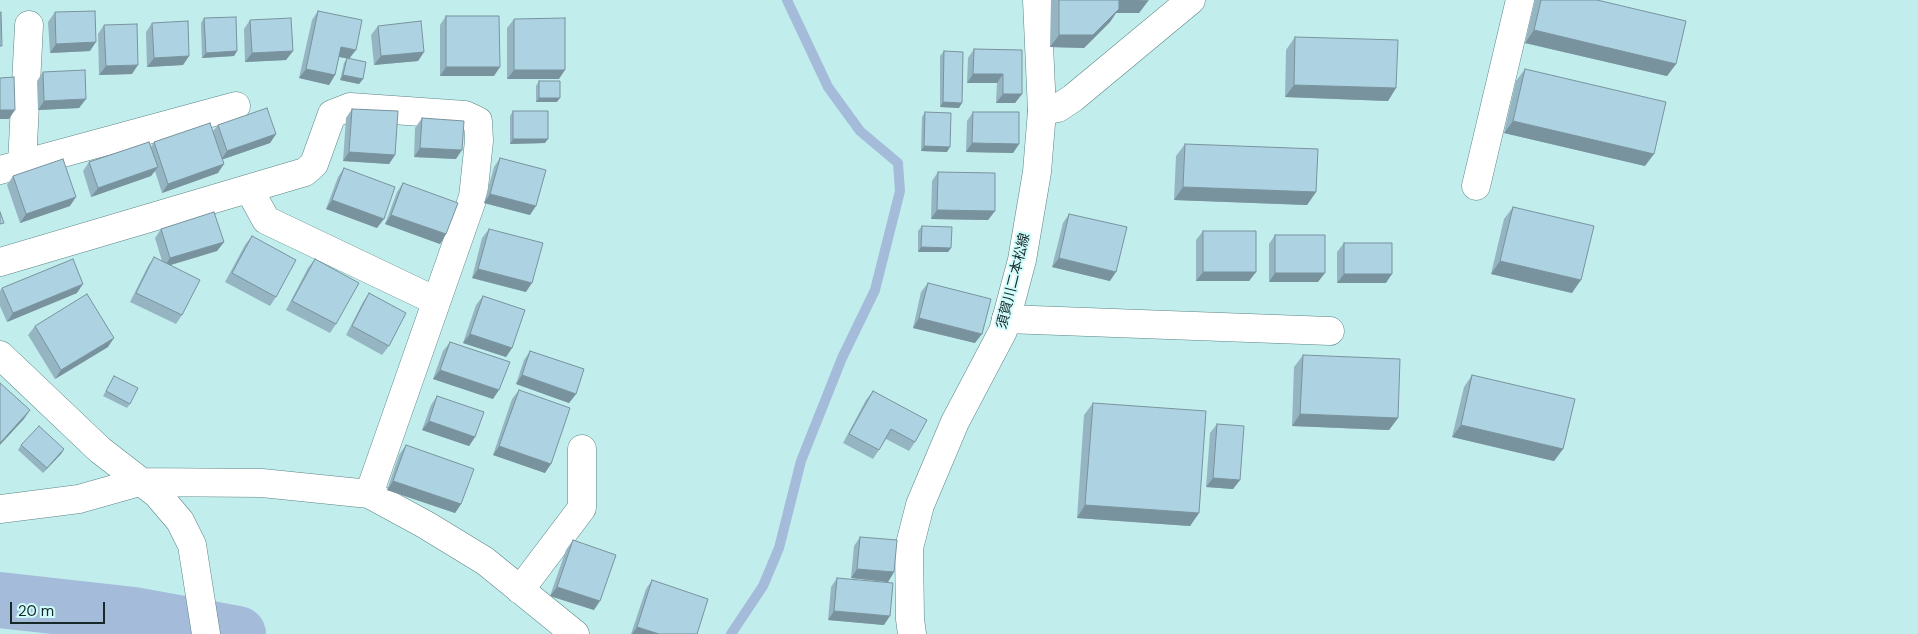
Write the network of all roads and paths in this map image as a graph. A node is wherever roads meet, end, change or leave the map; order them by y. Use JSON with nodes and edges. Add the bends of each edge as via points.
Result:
{"nodes":[{"id":1,"x":1036,"y":0,"type":"edge"},
{"id":2,"x":1191,"y":0,"type":"edge"},
{"id":3,"x":1520,"y":0,"type":"edge"},
{"id":4,"x":29,"y":25,"type":"dead end"},
{"id":5,"x":236,"y":106,"type":"dead end"},
{"id":6,"x":1042,"y":111,"type":"junction"},
{"id":7,"x":11,"y":167,"type":"edge"},
{"id":8,"x":1476,"y":186,"type":"dead end"},
{"id":9,"x":249,"y":189,"type":"junction"},
{"id":10,"x":0,"y":262,"type":"edge"},
{"id":11,"x":436,"y":301,"type":"junction"},
{"id":12,"x":1006,"y":319,"type":"junction"},
{"id":13,"x":1330,"y":331,"type":"dead end"},
{"id":14,"x":0,"y":355,"type":"edge"},
{"id":15,"x":582,"y":449,"type":"dead end"},
{"id":16,"x":140,"y":482,"type":"junction"},
{"id":17,"x":369,"y":494,"type":"junction"},
{"id":18,"x":0,"y":509,"type":"edge"},
{"id":19,"x":520,"y":590,"type":"junction"},
{"id":20,"x":206,"y":634,"type":"edge"},
{"id":21,"x":575,"y":634,"type":"edge"},
{"id":22,"x":912,"y":634,"type":"edge"}],
"edges":[{"from":1,"to":6,"type":"street","name":"須賀川二本松線"},
{"from":2,"to":6,"type":"street","via":[[1073,98],[1058,108]]},
{"from":3,"to":8,"type":"street"},
{"from":4,"to":7,"type":"street"},
{"from":5,"to":7,"type":"street"},
{"from":6,"to":12,"type":"street","name":"須賀川二本松線","via":[[1022,260]]},
{"from":9,"to":10,"type":"street"},
{"from":9,"to":11,"type":"street","via":[[266,220]]},
{"from":9,"to":11,"type":"street","via":[[305,172],[314,164],[332,114],[350,107],[465,116],[478,121],[473,197]]},
{"from":11,"to":17,"type":"street"},
{"from":12,"to":13,"type":"street"},
{"from":12,"to":22,"type":"street","name":"須賀川二本松線","via":[[1003,331],[955,422],[920,505],[909,548]]},
{"from":14,"to":16,"type":"street","via":[[100,450]]},
{"from":15,"to":19,"type":"street","via":[[582,508]]},
{"from":16,"to":17,"type":"street","via":[[262,483]]},
{"from":16,"to":18,"type":"street","via":[[79,499]]},
{"from":16,"to":20,"type":"street","via":[[158,494],[180,521],[192,545]]},
{"from":17,"to":19,"type":"street","via":[[485,561]]},
{"from":19,"to":21,"type":"street"}]}
